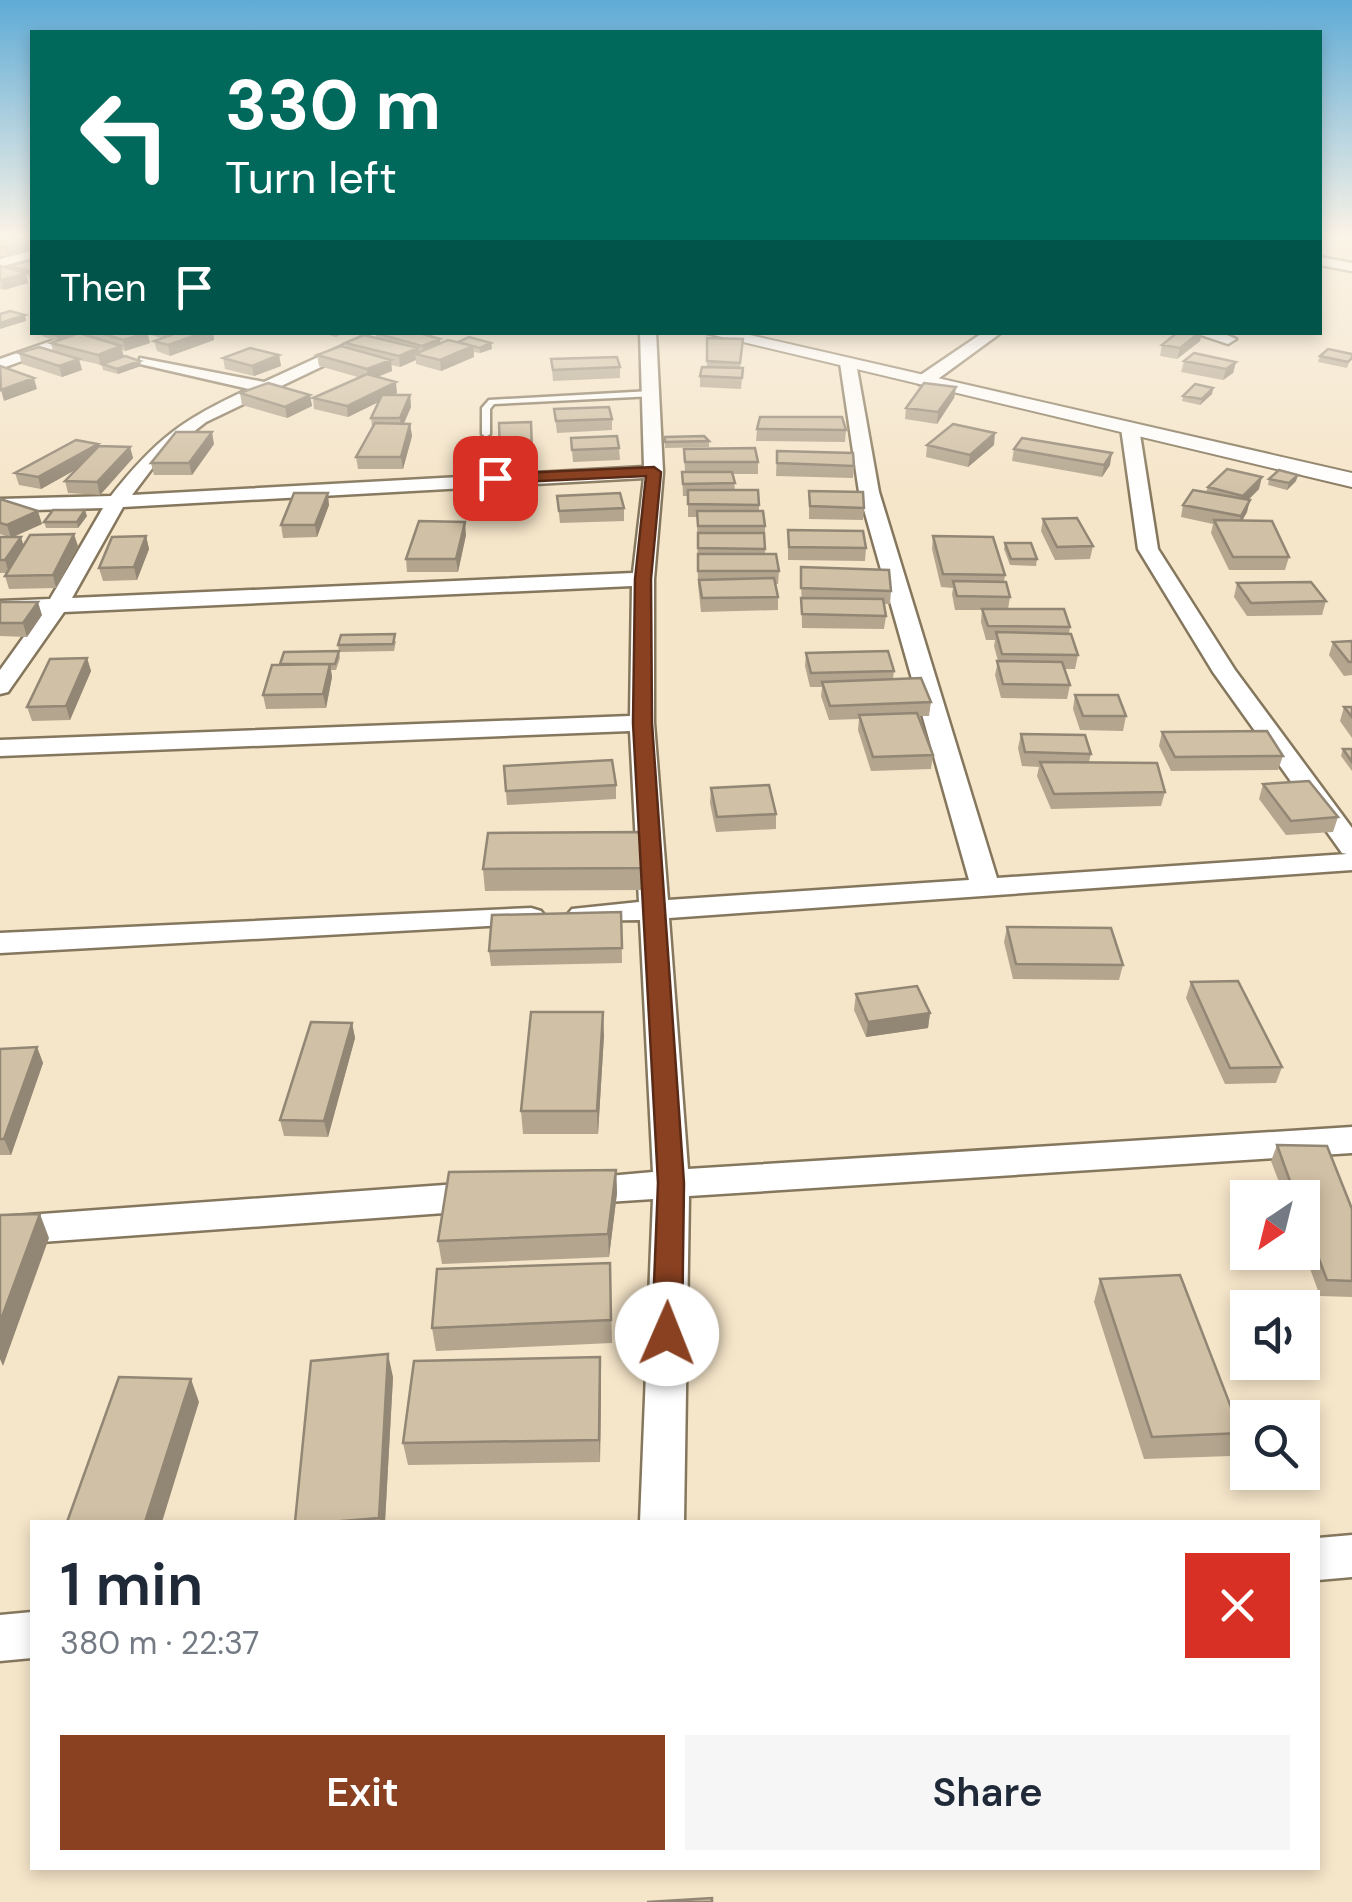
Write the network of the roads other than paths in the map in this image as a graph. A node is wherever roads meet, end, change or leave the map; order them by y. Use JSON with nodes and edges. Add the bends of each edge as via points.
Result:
{"nodes":[{"id":1,"x":85,"y":335,"type":"edge"},
{"id":2,"x":380,"y":335,"type":"edge"},
{"id":3,"x":648,"y":335,"type":"edge"},
{"id":4,"x":723,"y":335,"type":"edge"},
{"id":5,"x":764,"y":335,"type":"edge"},
{"id":6,"x":991,"y":335,"type":"edge"},
{"id":7,"x":1211,"y":335,"type":"edge"},
{"id":8,"x":1228,"y":339,"type":"dead end"},
{"id":9,"x":146,"y":361,"type":"dead end"},
{"id":10,"x":0,"y":364,"type":"edge"},
{"id":11,"x":848,"y":364,"type":"junction"},
{"id":12,"x":930,"y":377,"type":"junction"},
{"id":13,"x":263,"y":386,"type":"junction"},
{"id":14,"x":651,"y":394,"type":"junction"},
{"id":15,"x":1130,"y":428,"type":"junction"},
{"id":16,"x":486,"y":434,"type":"dead end"},
{"id":17,"x":1352,"y":469,"type":"edge"},
{"id":18,"x":654,"y":472,"type":"junction"},
{"id":19,"x":1352,"y":480,"type":"edge"},
{"id":20,"x":117,"y":501,"type":"junction"},
{"id":21,"x":0,"y":505,"type":"edge"},
{"id":22,"x":643,"y":579,"type":"junction"},
{"id":23,"x":56,"y":607,"type":"junction"},
{"id":24,"x":0,"y":608,"type":"edge"},
{"id":25,"x":0,"y":688,"type":"edge"},
{"id":26,"x":642,"y":723,"type":"junction"},
{"id":27,"x":0,"y":748,"type":"edge"},
{"id":28,"x":1352,"y":847,"type":"edge"},
{"id":29,"x":1352,"y":862,"type":"edge"},
{"id":30,"x":984,"y":886,"type":"junction"},
{"id":31,"x":654,"y":911,"type":"junction"},
{"id":32,"x":0,"y":943,"type":"edge"},
{"id":33,"x":1352,"y":1140,"type":"edge"},
{"id":34,"x":671,"y":1183,"type":"junction"},
{"id":35,"x":552,"y":1191,"type":"edge"},
{"id":36,"x":513,"y":1194,"type":"edge"},
{"id":37,"x":0,"y":1231,"type":"edge"},
{"id":38,"x":662,"y":1520,"type":"edge"},
{"id":39,"x":1352,"y":1556,"type":"edge"},
{"id":40,"x":1320,"y":1558,"type":"edge"},
{"id":41,"x":30,"y":1636,"type":"edge"},
{"id":42,"x":0,"y":1638,"type":"edge"}],
"edges":[{"from":1,"to":10,"type":"street"},
{"from":2,"to":13,"type":"street"},
{"from":3,"to":14,"type":"street"},
{"from":4,"to":11,"type":"street"},
{"from":5,"to":12,"type":"street"},
{"from":6,"to":12,"type":"street"},
{"from":7,"to":8,"type":"street"},
{"from":9,"to":13,"type":"street"},
{"from":11,"to":12,"type":"street"},
{"from":11,"to":30,"type":"street","via":[[869,492]]},
{"from":12,"to":15,"type":"street"},
{"from":12,"to":17,"type":"street"},
{"from":13,"to":20,"type":"street","via":[[172,437]]},
{"from":14,"to":16,"type":"lane","via":[[492,402]]},
{"from":14,"to":18,"type":"street"},
{"from":15,"to":19,"type":"street"},
{"from":15,"to":28,"type":"street","via":[[1148,550],[1225,672]]},
{"from":18,"to":20,"type":"street"},
{"from":18,"to":22,"type":"street"},
{"from":20,"to":21,"type":"street"},
{"from":20,"to":23,"type":"street"},
{"from":22,"to":23,"type":"street"},
{"from":22,"to":26,"type":"street"},
{"from":23,"to":24,"type":"street"},
{"from":23,"to":25,"type":"street"},
{"from":26,"to":27,"type":"street"},
{"from":26,"to":31,"type":"street"},
{"from":29,"to":30,"type":"street"},
{"from":30,"to":31,"type":"street"},
{"from":31,"to":32,"type":"street"},
{"from":31,"to":34,"type":"street"},
{"from":33,"to":34,"type":"street"},
{"from":34,"to":35,"type":"street"},
{"from":34,"to":38,"type":"street"},
{"from":36,"to":37,"type":"street"},
{"from":39,"to":40,"type":"street"},
{"from":41,"to":42,"type":"street"}]}
